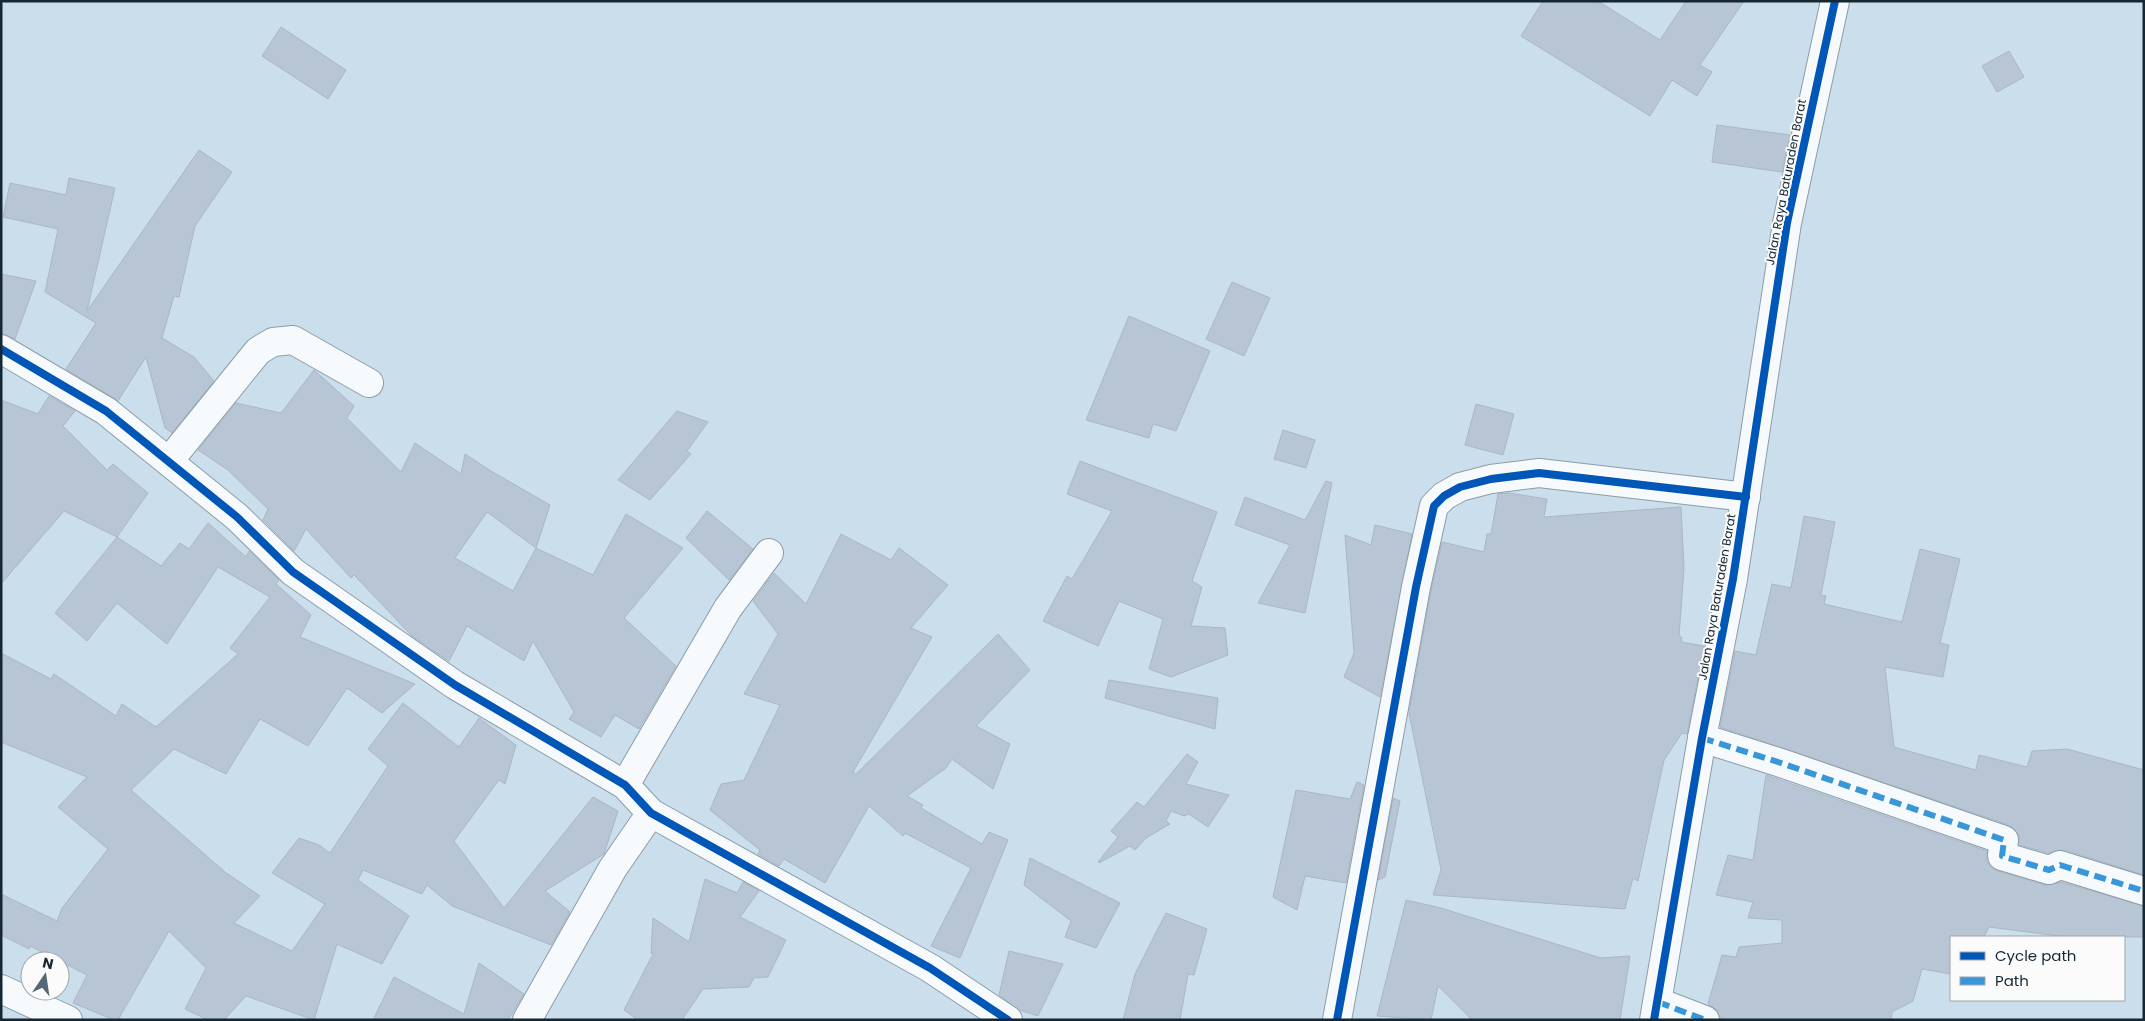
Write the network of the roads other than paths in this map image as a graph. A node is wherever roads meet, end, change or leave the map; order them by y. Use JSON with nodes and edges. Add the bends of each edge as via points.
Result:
{"nodes":[{"id":1,"x":1835,"y":1,"type":"edge"},
{"id":2,"x":1,"y":349,"type":"edge"},
{"id":3,"x":369,"y":383,"type":"dead end"},
{"id":4,"x":169,"y":461,"type":"junction"},
{"id":5,"x":1746,"y":497,"type":"junction"},
{"id":6,"x":769,"y":553,"type":"dead end"},
{"id":7,"x":1702,"y":738,"type":"junction"},
{"id":8,"x":625,"y":784,"type":"junction"},
{"id":9,"x":651,"y":813,"type":"junction"},
{"id":10,"x":2144,"y":891,"type":"edge"},
{"id":11,"x":1,"y":989,"type":"edge"},
{"id":12,"x":1656,"y":1011,"type":"edge"},
{"id":13,"x":68,"y":1020,"type":"edge"},
{"id":14,"x":527,"y":1020,"type":"edge"},
{"id":15,"x":1008,"y":1020,"type":"edge"},
{"id":16,"x":1337,"y":1020,"type":"edge"},
{"id":17,"x":1705,"y":1020,"type":"edge"}],
"edges":[{"from":1,"to":5,"type":"street","name":"Jalan Raya Baturaden Barat","via":[[1787,224]]},
{"from":2,"to":4,"type":"street","via":[[106,411]]},
{"from":3,"to":4,"type":"street","via":[[294,340],[274,342],[258,351]]},
{"from":4,"to":8,"type":"street","via":[[237,517],[293,572],[455,685]]},
{"from":5,"to":7,"type":"street","name":"Jalan Raya Baturaden Barat"},
{"from":5,"to":16,"type":"street","via":[[1539,473],[1460,487],[1434,506],[1416,587]]},
{"from":6,"to":8,"type":"street","via":[[728,608]]},
{"from":7,"to":10,"type":"street","via":[[2004,840],[2002,856],[2049,870],[2060,866]]},
{"from":7,"to":12,"type":"street","name":"Jalan Raya Baturaden Barat"},
{"from":8,"to":9,"type":"street"},
{"from":9,"to":14,"type":"street","via":[[613,868]]},
{"from":9,"to":15,"type":"street","via":[[930,968]]},
{"from":11,"to":13,"type":"street"},
{"from":12,"to":17,"type":"street"}]}
